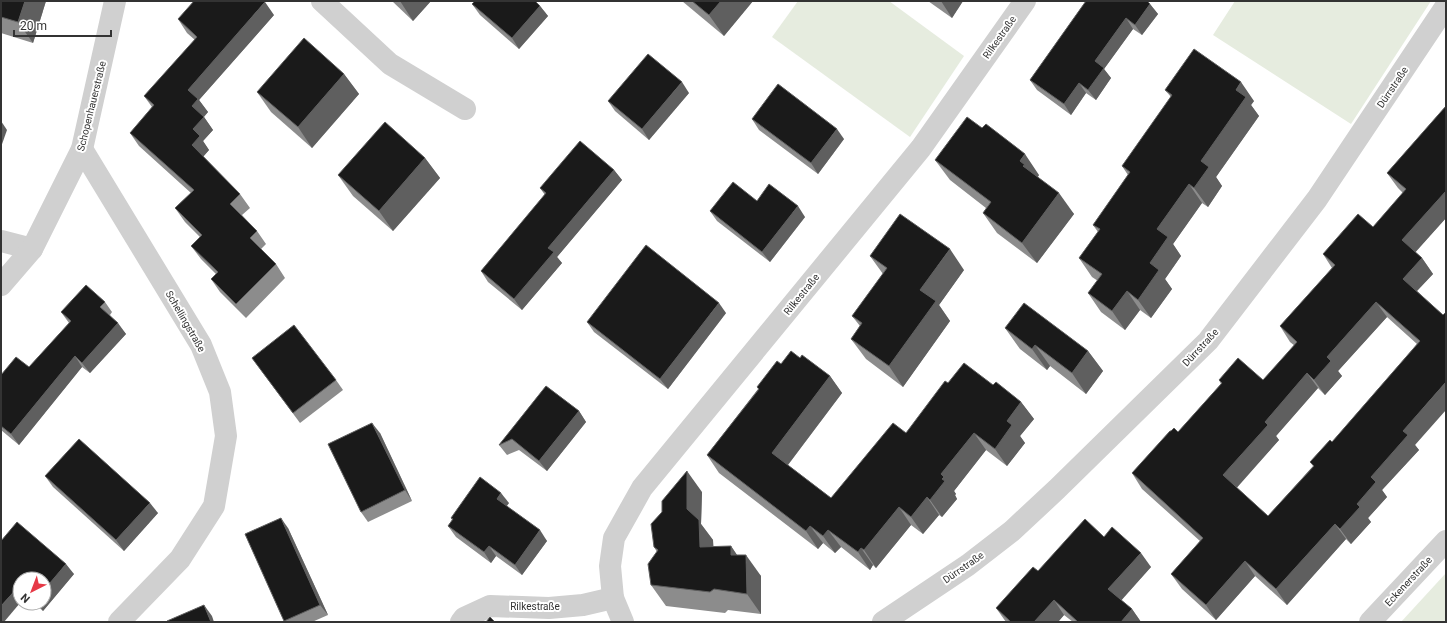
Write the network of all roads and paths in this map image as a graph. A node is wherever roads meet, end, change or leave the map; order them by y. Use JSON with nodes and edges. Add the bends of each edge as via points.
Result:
{"nodes":[{"id":1,"x":115,"y":1,"type":"edge"},
{"id":2,"x":322,"y":1,"type":"edge"},
{"id":3,"x":1025,"y":1,"type":"edge"},
{"id":4,"x":1446,"y":6,"type":"edge"},
{"id":5,"x":465,"y":109,"type":"dead end"},
{"id":6,"x":82,"y":149,"type":"junction"},
{"id":7,"x":1,"y":241,"type":"edge"},
{"id":8,"x":32,"y":249,"type":"junction"},
{"id":9,"x":1,"y":285,"type":"edge"},
{"id":10,"x":1446,"y":540,"type":"edge"},
{"id":11,"x":613,"y":598,"type":"junction"},
{"id":12,"x":119,"y":622,"type":"edge"},
{"id":13,"x":461,"y":622,"type":"edge"},
{"id":14,"x":623,"y":622,"type":"edge"},
{"id":15,"x":883,"y":622,"type":"edge"},
{"id":16,"x":1370,"y":622,"type":"edge"}],
"edges":[{"from":1,"to":6,"type":"street","name":"Schopenhauerstraße"},
{"from":2,"to":5,"type":"street","via":[[390,64]]},
{"from":3,"to":11,"type":"street","name":"Rilkestraße","via":[[921,148],[642,488],[614,538],[610,566]]},
{"from":4,"to":15,"type":"street","name":"Dürrstraße","via":[[1317,199],[1208,341],[1012,531],[968,565]]},
{"from":6,"to":8,"type":"street","name":"Schopenhauerstraße"},
{"from":6,"to":12,"type":"street","name":"Schellingstraße","via":[[202,345],[220,392],[226,436],[214,506],[180,559]]},
{"from":7,"to":8,"type":"street"},
{"from":8,"to":9,"type":"street","name":"Schopenhauerstraße"},
{"from":10,"to":16,"type":"street","name":"Eckenerstraße"},
{"from":11,"to":13,"type":"street","name":"Rilkestraße","via":[[583,605],[548,608],[490,606],[464,618]]},
{"from":11,"to":14,"type":"street","name":"Rilkestraße"}]}
